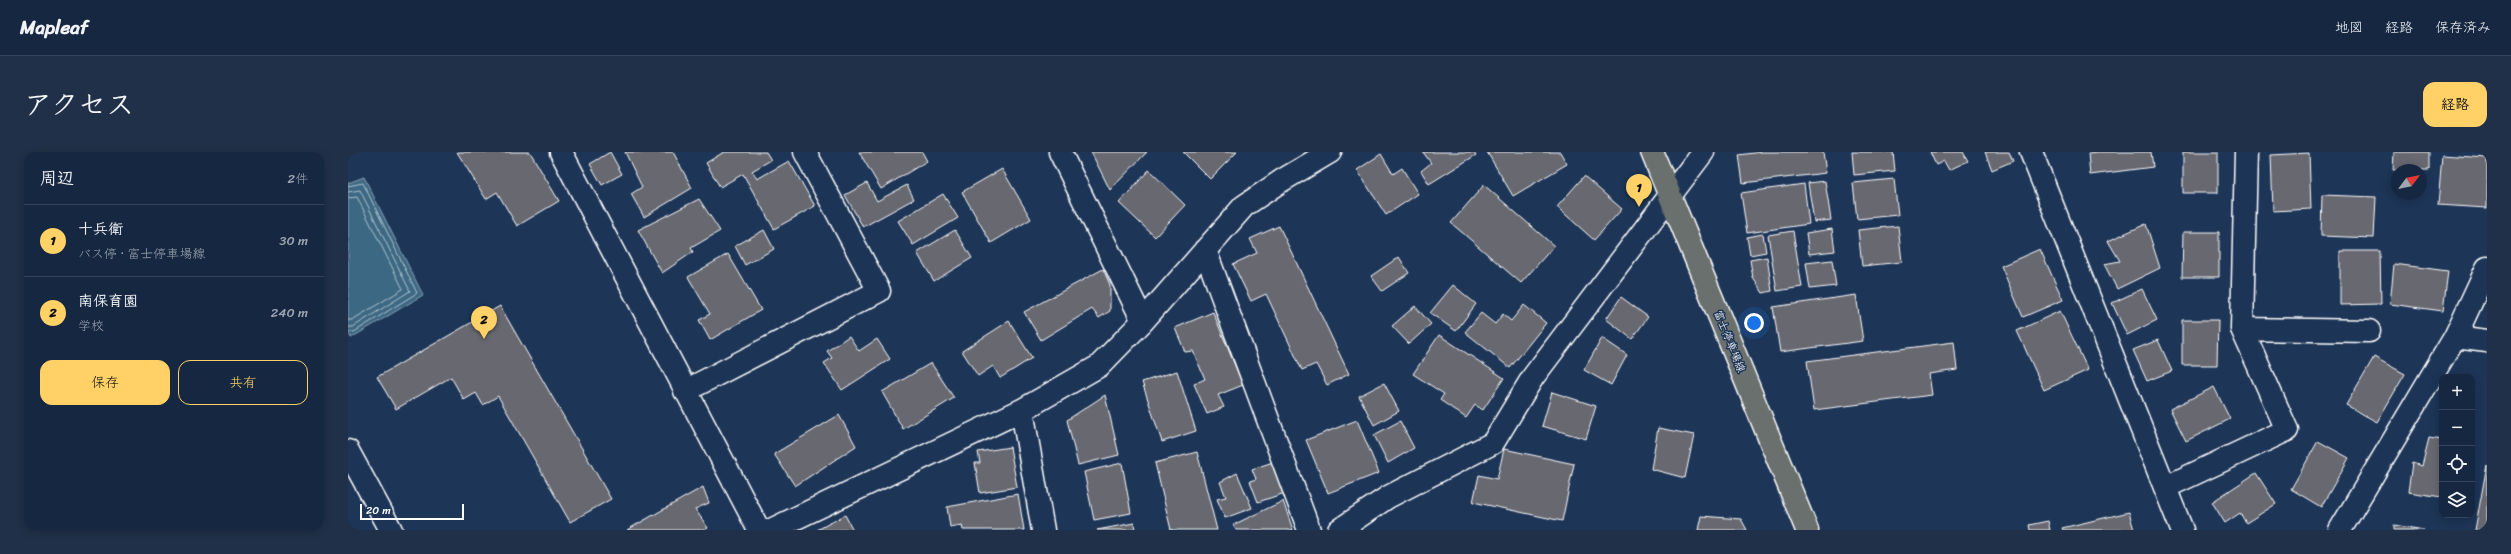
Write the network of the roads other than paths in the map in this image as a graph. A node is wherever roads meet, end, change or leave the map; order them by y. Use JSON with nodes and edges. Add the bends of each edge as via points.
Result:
{"nodes":[{"id":1,"x":561,"y":152,"type":"edge"},
{"id":2,"x":805,"y":152,"type":"edge"},
{"id":3,"x":1060,"y":152,"type":"edge"},
{"id":4,"x":1330,"y":152,"type":"edge"},
{"id":5,"x":1652,"y":152,"type":"edge"},
{"id":6,"x":1703,"y":152,"type":"edge"},
{"id":7,"x":2031,"y":152,"type":"edge"},
{"id":8,"x":2246,"y":152,"type":"edge"},
{"id":9,"x":1671,"y":196,"type":"junction"},
{"id":10,"x":1205,"y":250,"type":"junction"},
{"id":11,"x":2487,"y":268,"type":"edge"},
{"id":12,"x":1143,"y":321,"type":"junction"},
{"id":13,"x":2242,"y":329,"type":"junction"},
{"id":14,"x":2369,"y":331,"type":"dead end"},
{"id":15,"x":2455,"y":337,"type":"junction"},
{"id":16,"x":2487,"y":341,"type":"edge"},
{"id":17,"x":685,"y":391,"type":"junction"},
{"id":18,"x":1022,"y":410,"type":"junction"},
{"id":19,"x":348,"y":451,"type":"edge"},
{"id":20,"x":2166,"y":487,"type":"junction"},
{"id":21,"x":391,"y":530,"type":"edge"},
{"id":22,"x":759,"y":530,"type":"edge"},
{"id":23,"x":771,"y":530,"type":"edge"},
{"id":24,"x":1044,"y":530,"type":"edge"},
{"id":25,"x":1309,"y":530,"type":"edge"},
{"id":26,"x":1340,"y":530,"type":"edge"},
{"id":27,"x":1807,"y":530,"type":"edge"},
{"id":28,"x":2182,"y":530,"type":"edge"},
{"id":29,"x":2340,"y":530,"type":"edge"}],
"edges":[{"from":1,"to":17,"type":"street"},
{"from":2,"to":17,"type":"street","via":[[879,291]]},
{"from":3,"to":12,"type":"street"},
{"from":4,"to":10,"type":"street","via":[[1244,206]]},
{"from":5,"to":9,"type":"main road","name":"富士停車場線"},
{"from":6,"to":9,"type":"street"},
{"from":7,"to":20,"type":"street"},
{"from":8,"to":13,"type":"street"},
{"from":9,"to":26,"type":"street","via":[[1533,377],[1493,443],[1388,497]]},
{"from":9,"to":27,"type":"main road","name":"富士停車場線"},
{"from":10,"to":12,"type":"street"},
{"from":10,"to":25,"type":"street"},
{"from":11,"to":15,"type":"street"},
{"from":12,"to":18,"type":"street","via":[[1100,366]]},
{"from":13,"to":14,"type":"street"},
{"from":13,"to":20,"type":"street","via":[[2287,430]]},
{"from":15,"to":16,"type":"street"},
{"from":15,"to":29,"type":"street"},
{"from":17,"to":22,"type":"street"},
{"from":18,"to":23,"type":"street"},
{"from":18,"to":24,"type":"street"},
{"from":19,"to":21,"type":"street"},
{"from":20,"to":28,"type":"street"}]}
